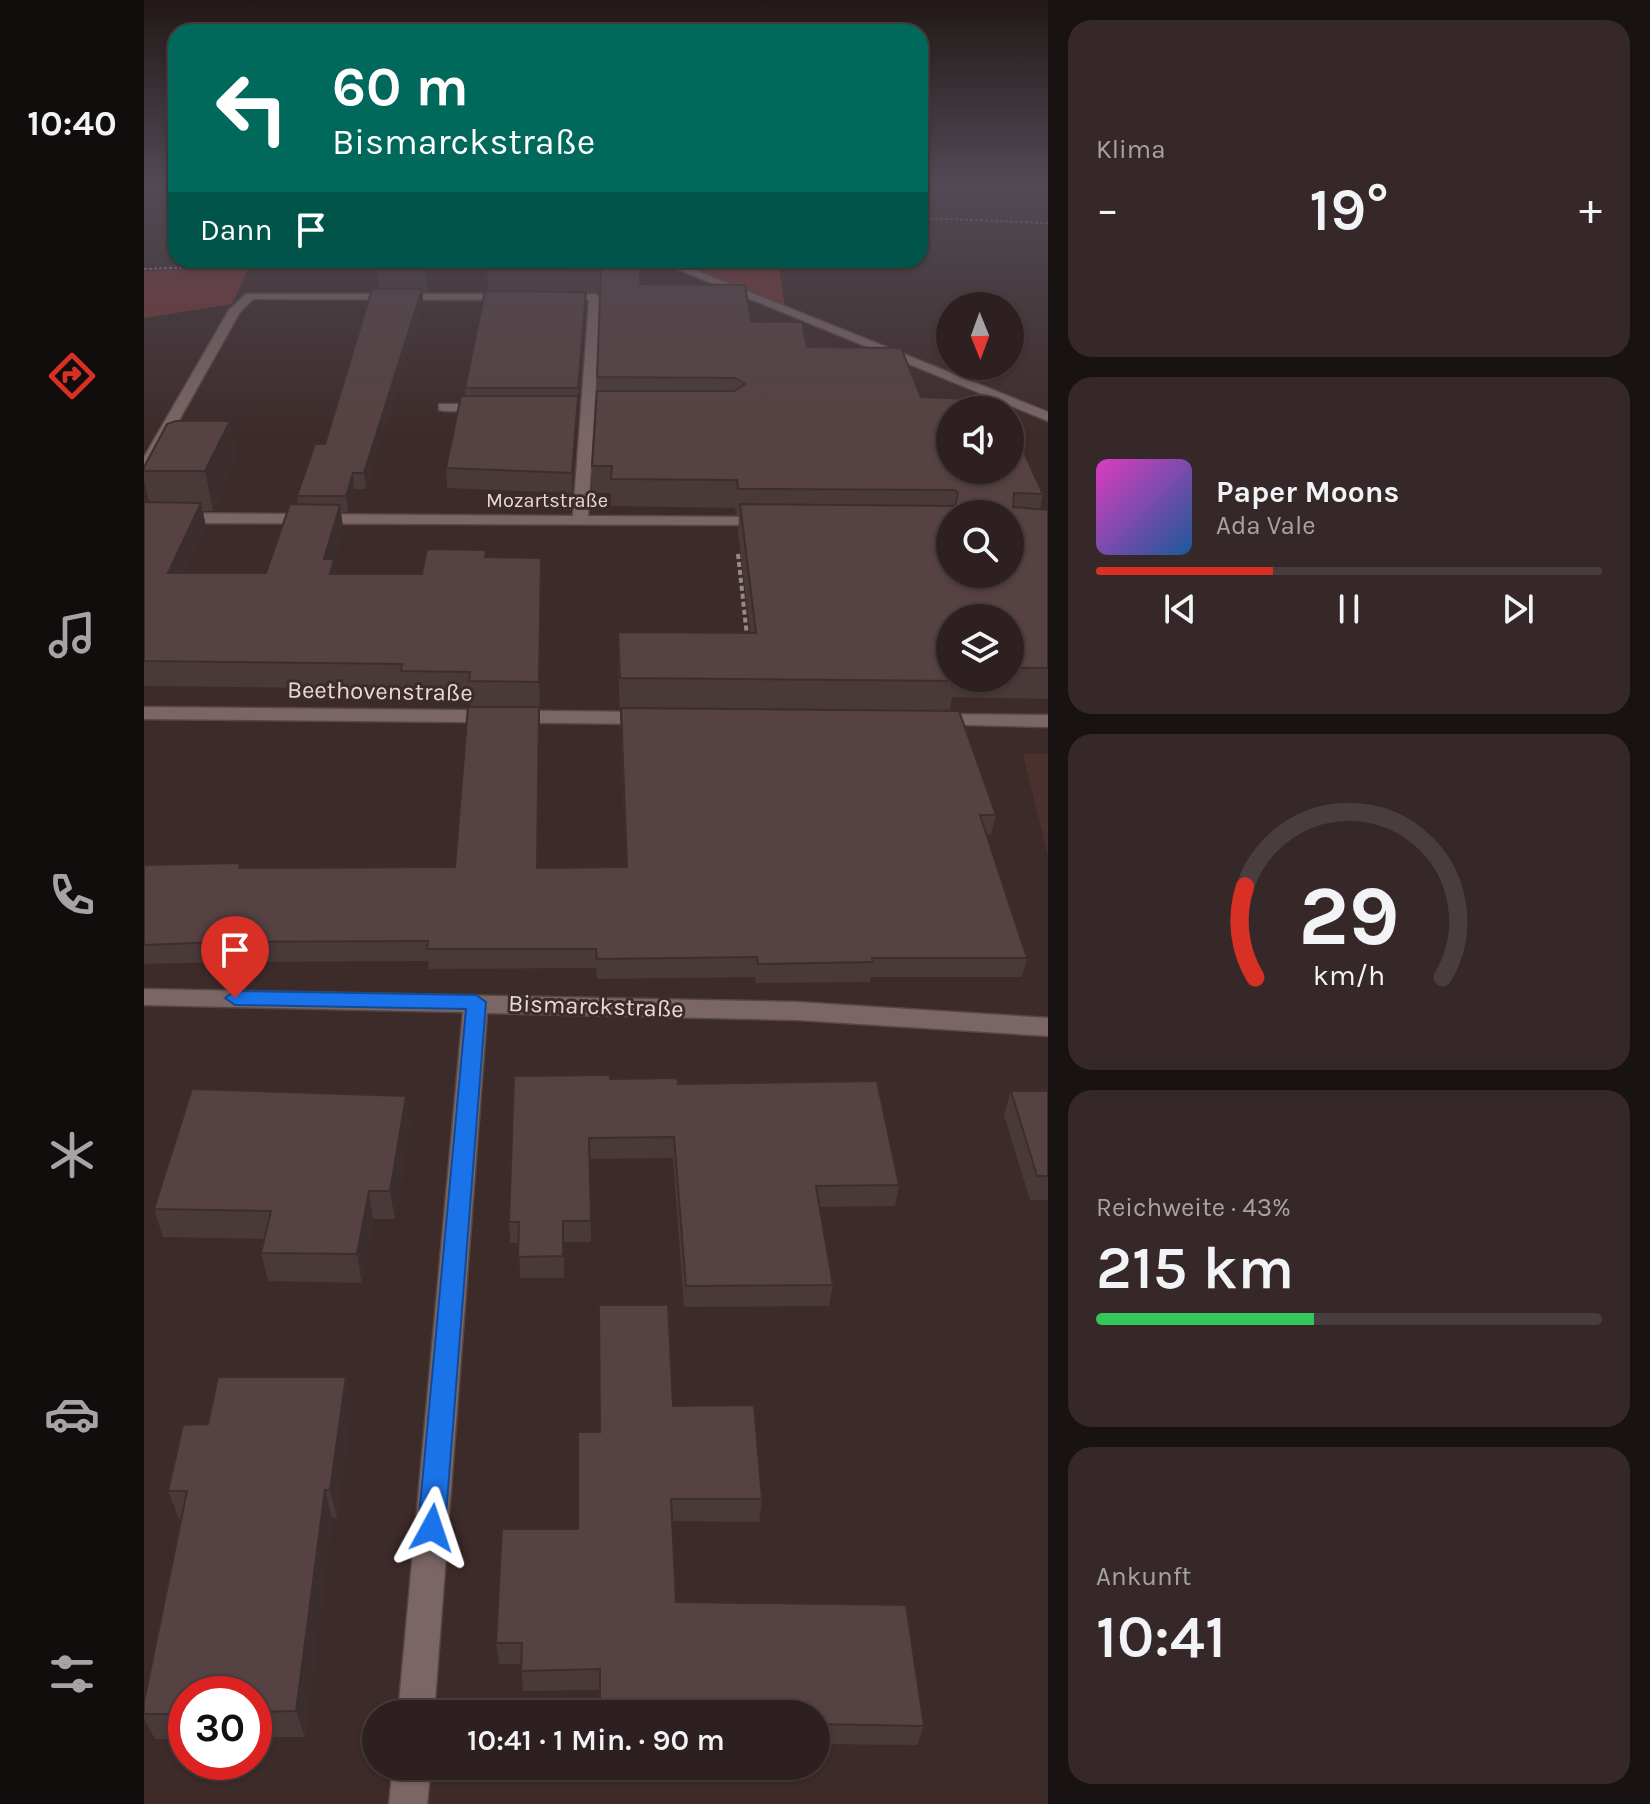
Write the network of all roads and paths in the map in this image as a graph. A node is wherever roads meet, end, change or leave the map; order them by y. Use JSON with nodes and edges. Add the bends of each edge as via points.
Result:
{"nodes":[{"id":1,"x":168,"y":268,"type":"edge"},
{"id":2,"x":680,"y":268,"type":"edge"},
{"id":3,"x":144,"y":269,"type":"edge"},
{"id":4,"x":532,"y":297,"type":"edge"},
{"id":5,"x":548,"y":297,"type":"edge"},
{"id":6,"x":444,"y":407,"type":"dead end"},
{"id":7,"x":507,"y":408,"type":"edge"},
{"id":8,"x":571,"y":408,"type":"edge"},
{"id":9,"x":594,"y":409,"type":"junction"},
{"id":10,"x":1048,"y":417,"type":"edge"},
{"id":11,"x":144,"y":470,"type":"edge"},
{"id":12,"x":144,"y":518,"type":"edge"},
{"id":13,"x":580,"y":520,"type":"junction"},
{"id":14,"x":735,"y":521,"type":"junction"},
{"id":15,"x":792,"y":522,"type":"edge"},
{"id":16,"x":748,"y":643,"type":"edge"},
{"id":17,"x":144,"y":713,"type":"edge"},
{"id":18,"x":677,"y":718,"type":"edge"},
{"id":19,"x":912,"y":720,"type":"edge"},
{"id":20,"x":1048,"y":721,"type":"edge"},
{"id":21,"x":144,"y":997,"type":"edge"},
{"id":22,"x":476,"y":1002,"type":"junction"},
{"id":23,"x":1048,"y":1027,"type":"edge"},
{"id":24,"x":417,"y":1700,"type":"edge"},
{"id":25,"x":411,"y":1780,"type":"edge"},
{"id":26,"x":408,"y":1804,"type":"edge"}],
"edges":[{"from":1,"to":3,"type":"path"},
{"from":2,"to":10,"type":"street"},
{"from":4,"to":11,"type":"street","via":[[250,296],[235,310]]},
{"from":5,"to":9,"type":"street","via":[[595,297]]},
{"from":6,"to":7,"type":"street"},
{"from":8,"to":9,"type":"street"},
{"from":9,"to":13,"type":"street"},
{"from":12,"to":13,"type":"street","name":"Mozartstraße"},
{"from":13,"to":14,"type":"street","name":"Mozartstraße"},
{"from":14,"to":15,"type":"street","name":"Mozartstraße"},
{"from":14,"to":16,"type":"path"},
{"from":17,"to":18,"type":"street","name":"Beethovenstraße"},
{"from":19,"to":20,"type":"street"},
{"from":21,"to":22,"type":"street","name":"Bismarckstraße"},
{"from":22,"to":23,"type":"street","name":"Bismarckstraße","via":[[797,1011]]},
{"from":22,"to":24,"type":"street"},
{"from":25,"to":26,"type":"street"}]}
